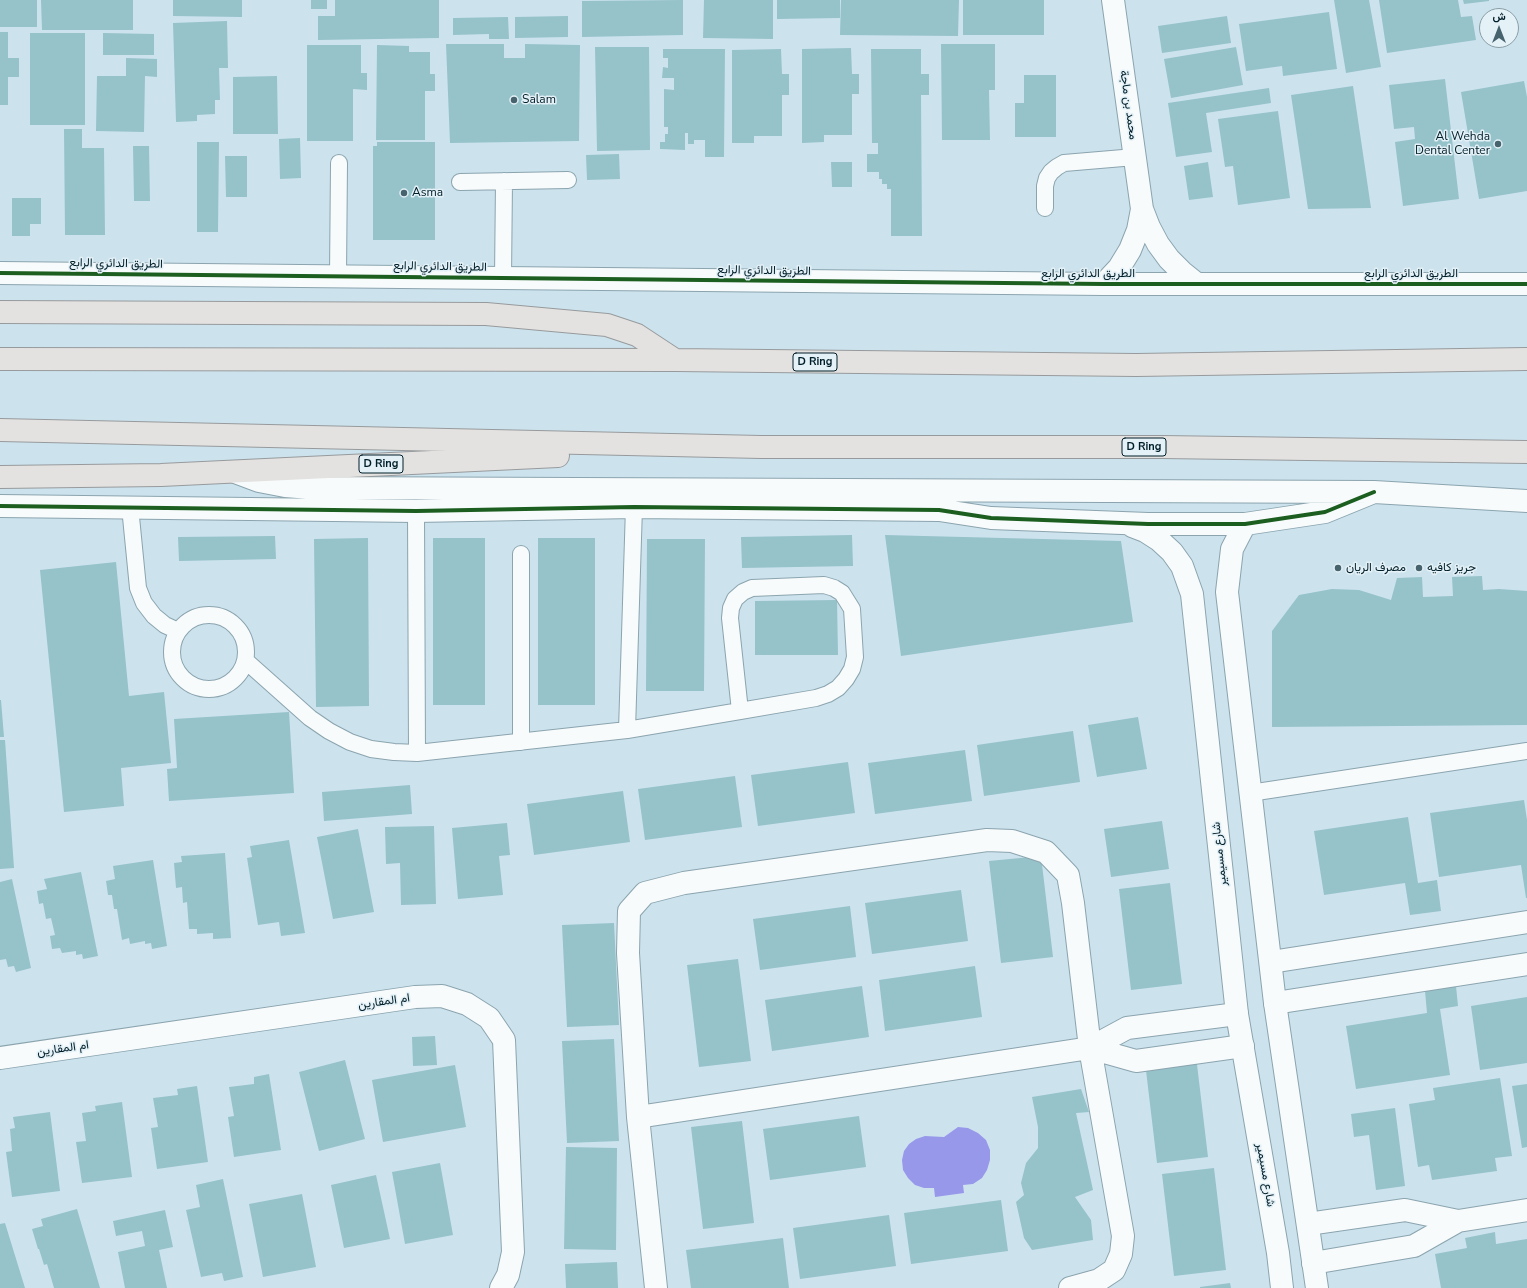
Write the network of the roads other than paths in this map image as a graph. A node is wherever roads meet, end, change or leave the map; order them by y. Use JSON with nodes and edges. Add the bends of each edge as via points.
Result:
{"nodes":[{"id":1,"x":1113,"y":0,"type":"edge"},
{"id":2,"x":1135,"y":157,"type":"junction"},
{"id":3,"x":339,"y":163,"type":"dead end"},
{"id":4,"x":568,"y":180,"type":"dead end"},
{"id":5,"x":504,"y":181,"type":"junction"},
{"id":6,"x":460,"y":182,"type":"dead end"},
{"id":7,"x":1045,"y":208,"type":"dead end"},
{"id":8,"x":1142,"y":209,"type":"junction"},
{"id":9,"x":0,"y":273,"type":"edge"},
{"id":10,"x":338,"y":276,"type":"junction"},
{"id":11,"x":503,"y":278,"type":"junction"},
{"id":12,"x":1104,"y":284,"type":"junction"},
{"id":13,"x":1196,"y":284,"type":"junction"},
{"id":14,"x":1527,"y":284,"type":"edge"},
{"id":15,"x":0,"y":312,"type":"edge"},
{"id":16,"x":0,"y":359,"type":"edge"},
{"id":17,"x":1527,"y":359,"type":"edge"},
{"id":18,"x":674,"y":360,"type":"junction"},
{"id":19,"x":0,"y":430,"type":"edge"},
{"id":20,"x":761,"y":447,"type":"junction"},
{"id":21,"x":1527,"y":452,"type":"edge"},
{"id":22,"x":235,"y":472,"type":"junction"},
{"id":23,"x":0,"y":476,"type":"edge"},
{"id":24,"x":1060,"y":491,"type":"junction"},
{"id":25,"x":1374,"y":492,"type":"junction"},
{"id":26,"x":1527,"y":501,"type":"edge"},
{"id":27,"x":0,"y":506,"type":"edge"},
{"id":28,"x":130,"y":507,"type":"junction"},
{"id":29,"x":634,"y":507,"type":"junction"},
{"id":30,"x":416,"y":511,"type":"junction"},
{"id":31,"x":1117,"y":522,"type":"junction"},
{"id":32,"x":1245,"y":524,"type":"junction"},
{"id":33,"x":521,"y":554,"type":"dead end"},
{"id":34,"x":178,"y":631,"type":"junction"},
{"id":35,"x":246,"y":661,"type":"junction"},
{"id":36,"x":740,"y":711,"type":"junction"},
{"id":37,"x":627,"y":730,"type":"junction"},
{"id":38,"x":521,"y":742,"type":"junction"},
{"id":39,"x":1527,"y":751,"type":"edge"},
{"id":40,"x":417,"y":753,"type":"junction"},
{"id":41,"x":1250,"y":793,"type":"junction"},
{"id":42,"x":1527,"y":922,"type":"edge"},
{"id":43,"x":1271,"y":962,"type":"junction"},
{"id":44,"x":1527,"y":964,"type":"edge"},
{"id":45,"x":1275,"y":1003,"type":"junction"},
{"id":46,"x":1237,"y":1014,"type":"junction"},
{"id":47,"x":1243,"y":1046,"type":"junction"},
{"id":48,"x":1090,"y":1048,"type":"junction"},
{"id":49,"x":0,"y":1058,"type":"edge"},
{"id":50,"x":638,"y":1117,"type":"junction"},
{"id":51,"x":1527,"y":1210,"type":"edge"},
{"id":52,"x":1458,"y":1221,"type":"junction"},
{"id":53,"x":1308,"y":1224,"type":"junction"},
{"id":54,"x":1313,"y":1263,"type":"junction"},
{"id":55,"x":501,"y":1288,"type":"edge"},
{"id":56,"x":656,"y":1288,"type":"edge"},
{"id":57,"x":1070,"y":1288,"type":"edge"},
{"id":58,"x":1282,"y":1288,"type":"edge"},
{"id":59,"x":1317,"y":1288,"type":"edge"}],
"edges":[{"from":1,"to":2,"type":"street","name":"محمد بن ماجة"},
{"from":2,"to":7,"type":"lane","via":[[1057,166],[1047,178]]},
{"from":2,"to":8,"type":"street","name":"محمد بن ماجة"},
{"from":3,"to":10,"type":"lane"},
{"from":4,"to":5,"type":"lane"},
{"from":5,"to":6,"type":"lane"},
{"from":5,"to":11,"type":"lane"},
{"from":8,"to":12,"type":"street","name":"محمد بن ماجة","via":[[1138,230],[1130,250],[1119,268]]},
{"from":8,"to":13,"type":"street","name":"محمد بن ماجة","via":[[1158,244],[1169,259]]},
{"from":9,"to":10,"type":"street","name":"الطريق الدائري الرابع"},
{"from":10,"to":11,"type":"street","name":"الطريق الدائري الرابع"},
{"from":11,"to":12,"type":"street","name":"الطريق الدائري الرابع"},
{"from":12,"to":13,"type":"street","name":"الطريق الدائري الرابع"},
{"from":13,"to":14,"type":"street","name":"الطريق الدائري الرابع"},
{"from":15,"to":18,"type":"main road","via":[[486,314],[607,325],[636,335]]},
{"from":16,"to":18,"type":"main road","number":"D Ring"},
{"from":17,"to":18,"type":"main road","number":"D Ring","via":[[1136,365]]},
{"from":19,"to":20,"type":"main road","number":"D Ring"},
{"from":20,"to":21,"type":"main road","number":"D Ring","via":[[1161,447]]},
{"from":20,"to":22,"type":"main road","number":"D Ring"},
{"from":22,"to":23,"type":"main road","number":"D Ring","via":[[161,476]]},
{"from":22,"to":24,"type":"street","via":[[259,481],[311,488]]},
{"from":24,"to":25,"type":"street"},
{"from":24,"to":31,"type":"street","name":"شارع مسيمير","via":[[1076,506],[1102,519]]},
{"from":25,"to":26,"type":"street"},
{"from":25,"to":32,"type":"street","via":[[1325,512]]},
{"from":27,"to":28,"type":"street"},
{"from":28,"to":30,"type":"street"},
{"from":28,"to":34,"type":"lane","via":[[138,588],[144,603],[154,616]]},
{"from":29,"to":30,"type":"street"},
{"from":29,"to":31,"type":"street","via":[[939,510],[991,518]]},
{"from":29,"to":37,"type":"lane"},
{"from":30,"to":40,"type":"lane"},
{"from":31,"to":32,"type":"street"},
{"from":31,"to":46,"type":"street","name":"شارع مسيمير","via":[[1145,531],[1172,552],[1182,566],[1192,594]]},
{"from":32,"to":41,"type":"street","via":[[1232,549],[1227,592]]},
{"from":33,"to":38,"type":"lane"},
{"from":34,"to":35,"type":"lane","via":[[187,621],[199,616],[212,614],[225,617],[236,625],[243,636],[247,648]]},
{"from":34,"to":35,"type":"lane","via":[[172,649],[175,668],[183,679],[194,686],[207,690],[220,688],[232,682],[241,673]]},
{"from":35,"to":40,"type":"lane","via":[[310,718],[329,731],[371,749]]},
{"from":36,"to":36,"type":"lane","via":[[816,698],[838,688],[846,679],[855,658],[854,619],[852,609],[842,593],[824,585],[752,588],[735,599],[730,618]]},
{"from":36,"to":37,"type":"lane"},
{"from":37,"to":38,"type":"lane"},
{"from":38,"to":40,"type":"lane"},
{"from":39,"to":41,"type":"lane"},
{"from":41,"to":43,"type":"street"},
{"from":42,"to":43,"type":"street"},
{"from":43,"to":45,"type":"street"},
{"from":44,"to":45,"type":"street"},
{"from":45,"to":53,"type":"street"},
{"from":46,"to":47,"type":"street","name":"شارع مسيمير"},
{"from":46,"to":48,"type":"street","via":[[1127,1028]]},
{"from":47,"to":48,"type":"street","via":[[1136,1061]]},
{"from":47,"to":58,"type":"street","name":"شارع مسيمير"},
{"from":48,"to":50,"type":"street"},
{"from":48,"to":50,"type":"street","via":[[1068,875],[1046,852],[1012,842],[988,840],[684,883],[645,894],[629,911],[628,953]]},
{"from":48,"to":57,"type":"street","via":[[1123,1236],[1121,1254],[1114,1270],[1099,1280]]},
{"from":49,"to":55,"type":"street","name":"ام المقارين","via":[[415,997],[442,996],[467,1004],[489,1018],[504,1040],[513,1252],[508,1275]]},
{"from":50,"to":56,"type":"street"},
{"from":51,"to":52,"type":"street"},
{"from":52,"to":53,"type":"street","via":[[1405,1210]]},
{"from":52,"to":54,"type":"street","via":[[1414,1246]]},
{"from":53,"to":54,"type":"street"},
{"from":54,"to":59,"type":"street"}]}
